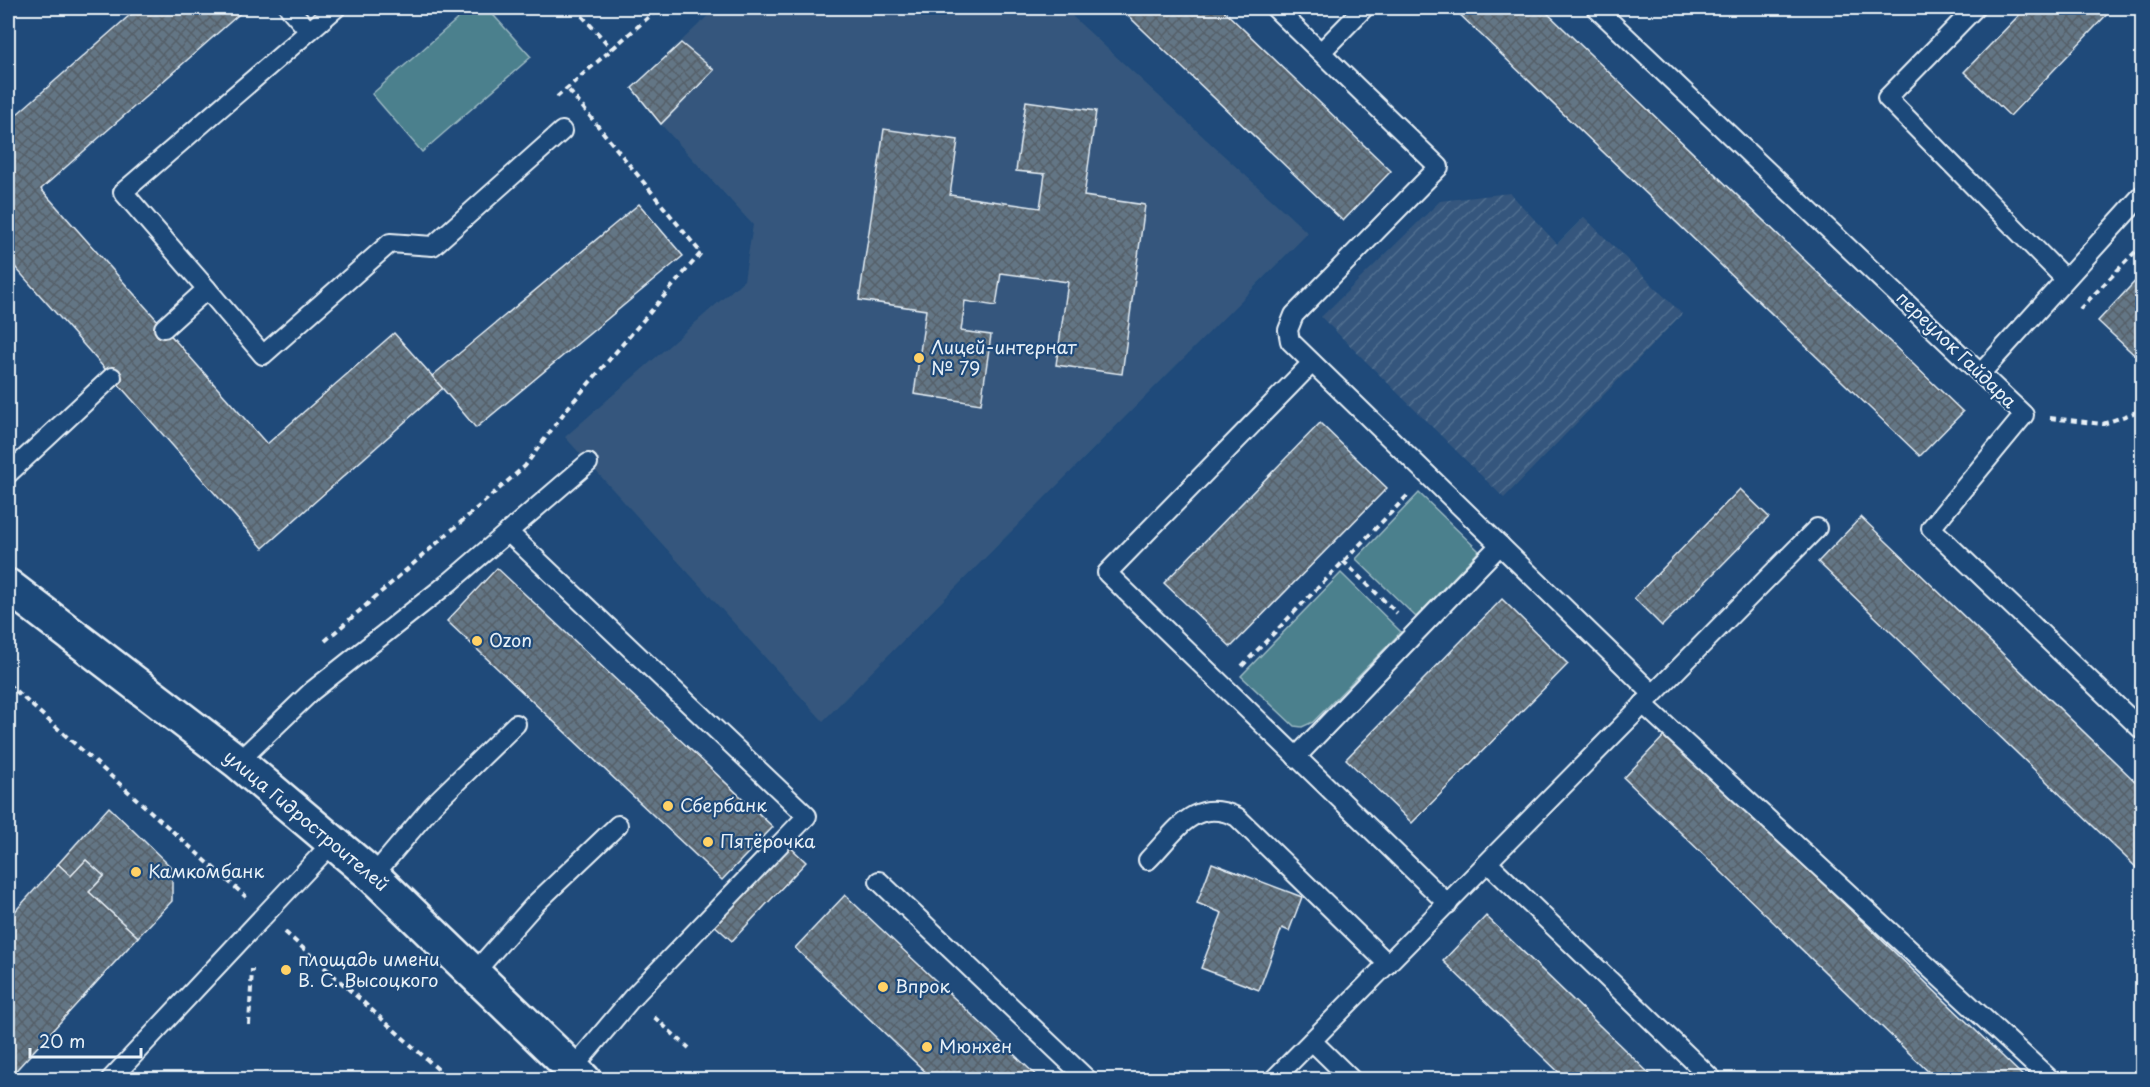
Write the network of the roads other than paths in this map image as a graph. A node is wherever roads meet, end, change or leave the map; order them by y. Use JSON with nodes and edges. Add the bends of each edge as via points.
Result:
{"nodes":[{"id":1,"x":289,"y":8,"type":"edge"},
{"id":2,"x":336,"y":8,"type":"edge"},
{"id":3,"x":1275,"y":8,"type":"edge"},
{"id":4,"x":1364,"y":8,"type":"edge"},
{"id":5,"x":1596,"y":8,"type":"edge"},
{"id":6,"x":1975,"y":8,"type":"edge"},
{"id":7,"x":309,"y":31,"type":"junction"},
{"id":8,"x":1321,"y":52,"type":"junction"},
{"id":9,"x":562,"y":131,"type":"dead end"},
{"id":10,"x":2142,"y":195,"type":"edge"},
{"id":11,"x":2064,"y":278,"type":"junction"},
{"id":12,"x":207,"y":289,"type":"junction"},
{"id":13,"x":164,"y":328,"type":"dead end"},
{"id":14,"x":1312,"y":363,"type":"junction"},
{"id":15,"x":1981,"y":373,"type":"junction"},
{"id":16,"x":112,"y":377,"type":"dead end"},
{"id":17,"x":588,"y":463,"type":"dead end"},
{"id":18,"x":8,"y":474,"type":"edge"},
{"id":19,"x":1817,"y":528,"type":"dead end"},
{"id":20,"x":508,"y":532,"type":"junction"},
{"id":21,"x":1500,"y":545,"type":"junction"},
{"id":22,"x":8,"y":586,"type":"edge"},
{"id":23,"x":1648,"y":699,"type":"junction"},
{"id":24,"x":516,"y":724,"type":"dead end"},
{"id":25,"x":2142,"y":730,"type":"edge"},
{"id":26,"x":1296,"y":757,"type":"junction"},
{"id":27,"x":238,"y":762,"type":"junction"},
{"id":28,"x":618,"y":825,"type":"dead end"},
{"id":29,"x":333,"y":842,"type":"junction"},
{"id":30,"x":1148,"y":860,"type":"dead end"},
{"id":31,"x":1488,"y":863,"type":"junction"},
{"id":32,"x":373,"y":876,"type":"junction"},
{"id":33,"x":879,"y":881,"type":"dead end"},
{"id":34,"x":1448,"y":904,"type":"junction"},
{"id":35,"x":1388,"y":964,"type":"junction"},
{"id":36,"x":474,"y":973,"type":"junction"},
{"id":37,"x":1312,"y":1041,"type":"junction"},
{"id":38,"x":573,"y":1076,"type":"edge"},
{"id":39,"x":110,"y":1080,"type":"edge"},
{"id":40,"x":1088,"y":1080,"type":"edge"},
{"id":41,"x":1273,"y":1080,"type":"edge"},
{"id":42,"x":1352,"y":1080,"type":"edge"},
{"id":43,"x":1713,"y":1080,"type":"edge"},
{"id":44,"x":2051,"y":1080,"type":"edge"}],
"edges":[{"from":1,"to":7,"type":"lane"},
{"from":2,"to":7,"type":"lane"},
{"from":3,"to":8,"type":"lane"},
{"from":4,"to":8,"type":"lane"},
{"from":5,"to":15,"type":"lane","name":"переулок Гайдара"},
{"from":6,"to":11,"type":"lane","via":[[1887,98]]},
{"from":7,"to":12,"type":"lane","via":[[123,192]]},
{"from":8,"to":14,"type":"lane","via":[[1439,167],[1290,322],[1290,341]]},
{"from":9,"to":12,"type":"lane","via":[[433,246],[390,243],[263,355]]},
{"from":10,"to":11,"type":"lane"},
{"from":11,"to":15,"type":"lane"},
{"from":12,"to":13,"type":"lane"},
{"from":14,"to":21,"type":"lane"},
{"from":14,"to":26,"type":"lane","via":[[1107,573]]},
{"from":15,"to":25,"type":"lane","name":"переулок Гайдара","via":[[2024,415],[1931,528]]},
{"from":16,"to":18,"type":"lane"},
{"from":17,"to":20,"type":"lane"},
{"from":19,"to":23,"type":"lane"},
{"from":20,"to":27,"type":"lane","via":[[312,691]]},
{"from":20,"to":38,"type":"lane","via":[[807,816],[632,998]]},
{"from":21,"to":23,"type":"lane"},
{"from":21,"to":26,"type":"lane"},
{"from":22,"to":27,"type":"main road","name":"улица Гидростроителей"},
{"from":23,"to":31,"type":"lane"},
{"from":23,"to":44,"type":"lane"},
{"from":24,"to":32,"type":"lane","via":[[433,805]]},
{"from":26,"to":34,"type":"lane"},
{"from":27,"to":29,"type":"main road","name":"улица Гидростроителей"},
{"from":28,"to":36,"type":"lane","via":[[535,904]]},
{"from":29,"to":32,"type":"main road","name":"улица Гидростроителей"},
{"from":29,"to":39,"type":"lane"},
{"from":30,"to":35,"type":"lane","via":[[1194,814],[1224,811],[1237,817]]},
{"from":31,"to":34,"type":"lane"},
{"from":31,"to":43,"type":"lane"},
{"from":32,"to":36,"type":"main road","name":"улица Гидростроителей"},
{"from":33,"to":40,"type":"lane"},
{"from":34,"to":35,"type":"lane"},
{"from":35,"to":37,"type":"lane"},
{"from":36,"to":38,"type":"main road","name":"улица Гидростроителей"},
{"from":37,"to":41,"type":"lane"},
{"from":37,"to":42,"type":"lane"}]}
